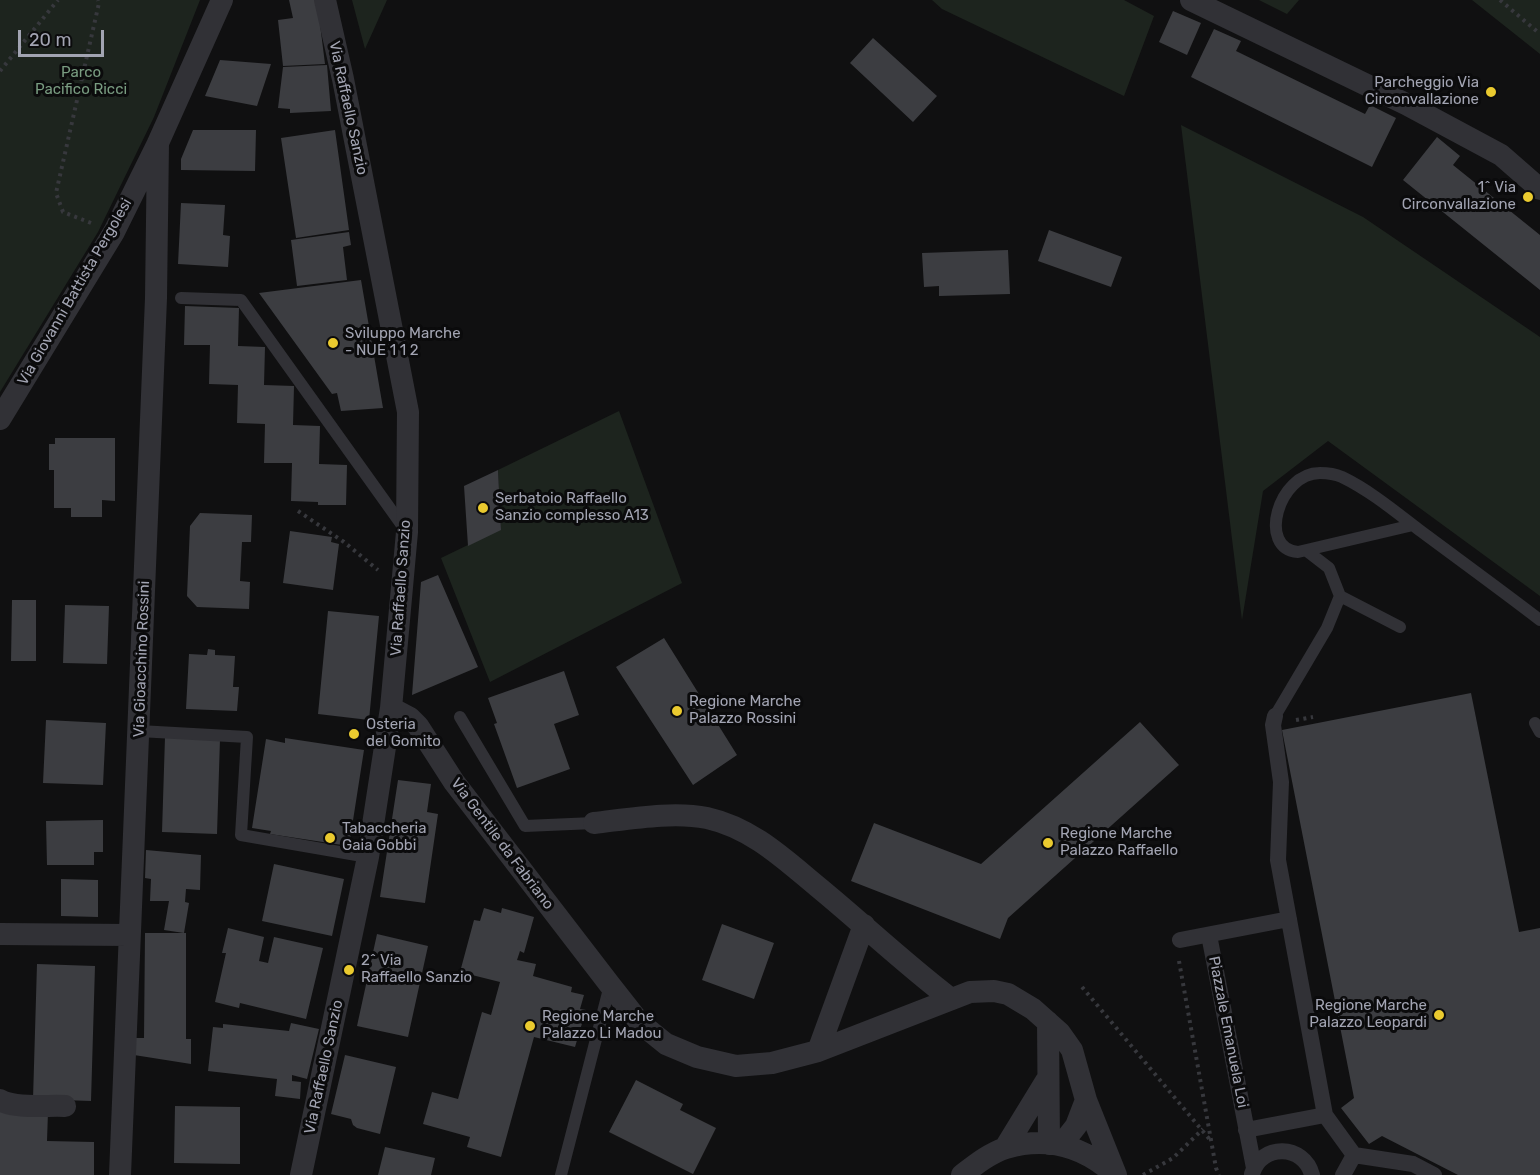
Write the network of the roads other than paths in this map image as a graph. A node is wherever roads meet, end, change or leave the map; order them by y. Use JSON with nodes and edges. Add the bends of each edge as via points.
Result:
{"nodes":[{"id":1,"x":222,"y":0,"type":"edge"},
{"id":2,"x":325,"y":0,"type":"edge"},
{"id":3,"x":1191,"y":0,"type":"edge"},
{"id":4,"x":158,"y":143,"type":"junction"},
{"id":5,"x":1540,"y":189,"type":"edge"},
{"id":6,"x":181,"y":298,"type":"dead end"},
{"id":7,"x":0,"y":419,"type":"edge"},
{"id":8,"x":1413,"y":525,"type":"junction"},
{"id":9,"x":407,"y":532,"type":"junction"},
{"id":10,"x":1307,"y":551,"type":"junction"},
{"id":11,"x":1340,"y":596,"type":"junction"},
{"id":12,"x":1540,"y":620,"type":"edge"},
{"id":13,"x":1400,"y":627,"type":"dead end"},
{"id":14,"x":391,"y":708,"type":"junction"},
{"id":15,"x":1275,"y":716,"type":"joint"},
{"id":16,"x":460,"y":717,"type":"dead end"},
{"id":17,"x":139,"y":731,"type":"junction"},
{"id":18,"x":594,"y":823,"type":"joint"},
{"id":19,"x":368,"y":857,"type":"junction"},
{"id":20,"x":1289,"y":919,"type":"junction"},
{"id":21,"x":864,"y":925,"type":"junction"},
{"id":22,"x":0,"y":934,"type":"edge"},
{"id":23,"x":129,"y":935,"type":"junction"},
{"id":24,"x":1209,"y":935,"type":"junction"},
{"id":25,"x":1180,"y":940,"type":"dead end"},
{"id":26,"x":610,"y":985,"type":"junction"},
{"id":27,"x":951,"y":999,"type":"junction"},
{"id":28,"x":1048,"y":1022,"type":"junction"},
{"id":29,"x":818,"y":1051,"type":"junction"},
{"id":30,"x":1047,"y":1080,"type":"junction"},
{"id":31,"x":0,"y":1100,"type":"edge"},
{"id":32,"x":1086,"y":1100,"type":"junction"},
{"id":33,"x":65,"y":1106,"type":"dead end"},
{"id":34,"x":1325,"y":1115,"type":"junction"},
{"id":35,"x":1246,"y":1130,"type":"junction"},
{"id":36,"x":1055,"y":1144,"type":"junction"},
{"id":37,"x":1005,"y":1148,"type":"junction"},
{"id":38,"x":1354,"y":1155,"type":"junction"},
{"id":39,"x":1253,"y":1172,"type":"edge"},
{"id":40,"x":120,"y":1175,"type":"edge"},
{"id":41,"x":301,"y":1175,"type":"edge"},
{"id":42,"x":561,"y":1175,"type":"edge"},
{"id":43,"x":962,"y":1175,"type":"edge"},
{"id":44,"x":1115,"y":1175,"type":"edge"},
{"id":45,"x":1312,"y":1175,"type":"edge"},
{"id":46,"x":1343,"y":1175,"type":"edge"},
{"id":47,"x":1434,"y":1175,"type":"edge"}],
"edges":[{"from":1,"to":4,"type":"street","name":"Via Giovanni Battista Pergolesi"},
{"from":2,"to":9,"type":"street","name":"Via Raffaello Sanzio","via":[[408,412]]},
{"from":3,"to":5,"type":"street","via":[[1501,155]]},
{"from":4,"to":7,"type":"street","name":"Via Giovanni Battista Pergolesi","via":[[114,232]]},
{"from":4,"to":17,"type":"street","name":"Via Gioacchino Rossini","via":[[156,298]]},
{"from":6,"to":9,"type":"lane","via":[[241,300]]},
{"from":8,"to":10,"type":"lane"},
{"from":8,"to":10,"type":"lane","via":[[1352,483],[1339,476],[1317,473],[1293,483],[1276,515],[1276,527],[1286,549]]},
{"from":8,"to":12,"type":"lane"},
{"from":9,"to":14,"type":"street","name":"Via Raffaello Sanzio"},
{"from":10,"to":11,"type":"lane","via":[[1329,568]]},
{"from":11,"to":13,"type":"lane"},
{"from":11,"to":15,"type":"lane","via":[[1327,628]]},
{"from":14,"to":19,"type":"street","name":"Via Raffaello Sanzio"},
{"from":14,"to":26,"type":"street","name":"Via Gentile da Fabriano","via":[[418,726],[454,782]]},
{"from":15,"to":20,"type":"street","via":[[1281,782],[1278,860]]},
{"from":16,"to":18,"type":"lane","via":[[525,826]]},
{"from":17,"to":19,"type":"lane","via":[[247,736],[241,835]]},
{"from":17,"to":23,"type":"street","name":"Via Gioacchino Rossini"},
{"from":18,"to":21,"type":"street","via":[[688,816],[739,828],[772,849]]},
{"from":19,"to":41,"type":"street","name":"Via Raffaello Sanzio"},
{"from":20,"to":24,"type":"street","name":"Piazzale Emanuela Loi"},
{"from":20,"to":34,"type":"street"},
{"from":21,"to":27,"type":"street"},
{"from":21,"to":29,"type":"street"},
{"from":22,"to":23,"type":"street"},
{"from":23,"to":40,"type":"street","name":"Via Gioacchino Rossini"},
{"from":24,"to":25,"type":"street","name":"Piazzale Emanuela Loi"},
{"from":24,"to":35,"type":"street","name":"Piazzale Emanuela Loi"},
{"from":26,"to":29,"type":"street","name":"Via Gentile da Fabriano","via":[[640,1023],[666,1044],[697,1057],[736,1066],[772,1063]]},
{"from":26,"to":42,"type":"lane"},
{"from":27,"to":28,"type":"street","name":"Via Gentile da Fabriano","via":[[982,991],[1008,994]]},
{"from":27,"to":29,"type":"street","name":"Via Gentile da Fabriano"},
{"from":28,"to":30,"type":"street"},
{"from":28,"to":32,"type":"street","name":"Via Gentile da Fabriano","via":[[1072,1050]]},
{"from":30,"to":36,"type":"street"},
{"from":30,"to":37,"type":"street"},
{"from":31,"to":33,"type":"street","via":[[21,1105]]},
{"from":32,"to":36,"type":"street","via":[[1076,1126]]},
{"from":32,"to":44,"type":"street","name":"Via Gentile da Fabriano"},
{"from":34,"to":35,"type":"street","name":"Piazzale Emanuela Loi"},
{"from":34,"to":38,"type":"street"},
{"from":35,"to":39,"type":"street","name":"Piazzale Emanuela Loi"},
{"from":36,"to":37,"type":"street"},
{"from":36,"to":44,"type":"street","via":[[1080,1150]]},
{"from":37,"to":43,"type":"street"},
{"from":38,"to":46,"type":"street"},
{"from":38,"to":47,"type":"street","via":[[1413,1164]]},
{"from":39,"to":45,"type":"street","name":"Piazzale Emanuela Loi","via":[[1259,1160],[1268,1154],[1288,1151],[1306,1162]]}]}
